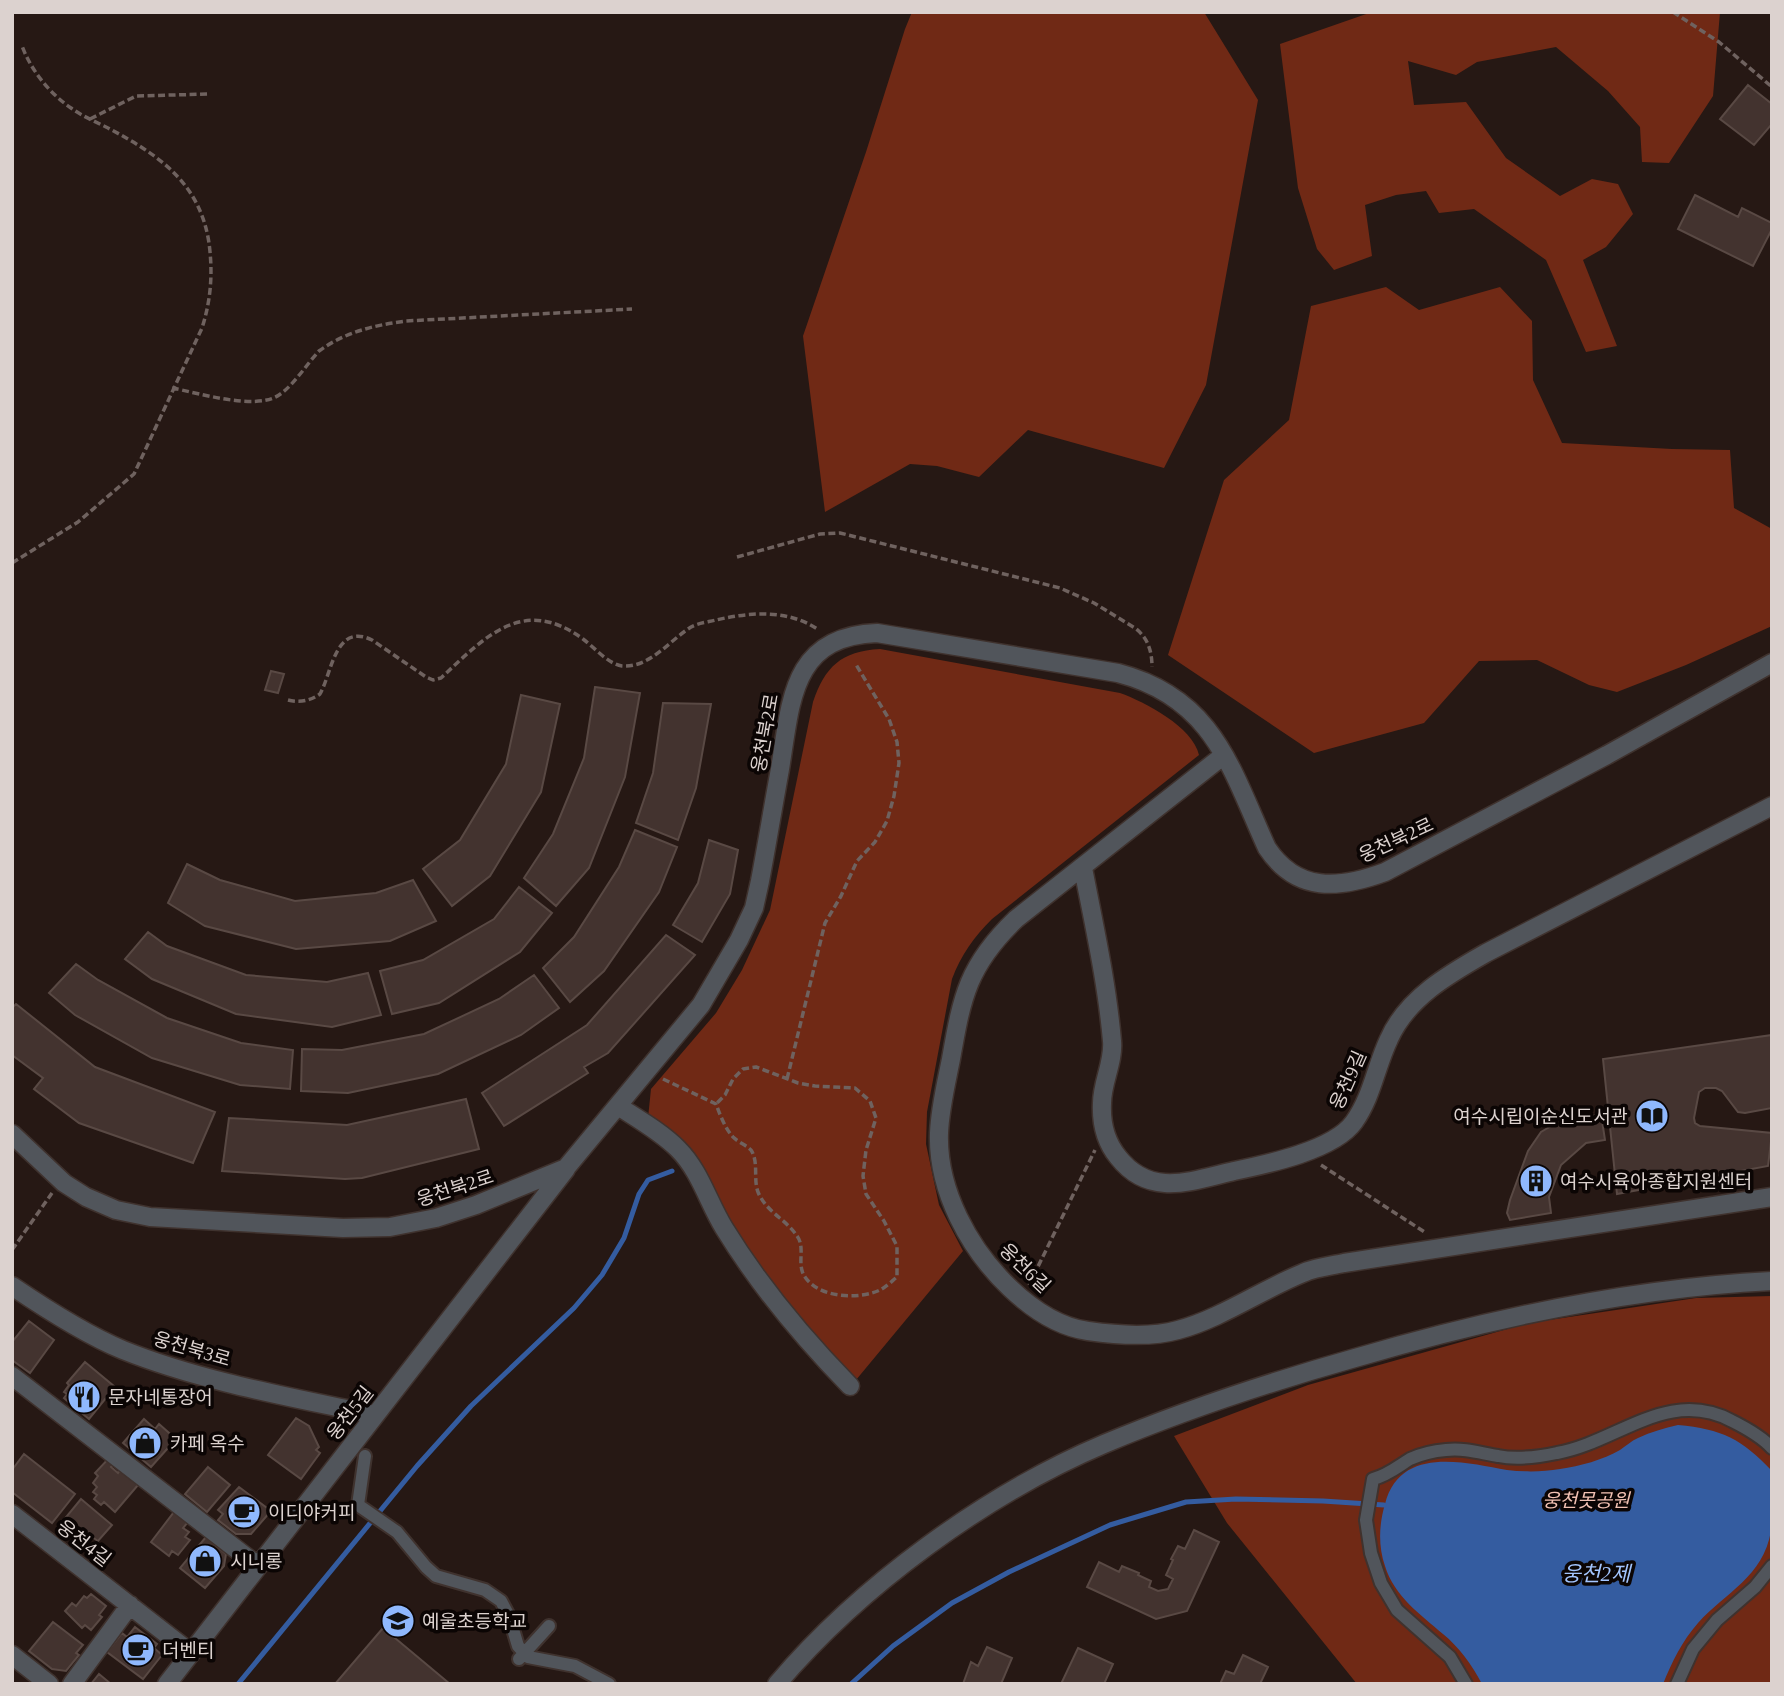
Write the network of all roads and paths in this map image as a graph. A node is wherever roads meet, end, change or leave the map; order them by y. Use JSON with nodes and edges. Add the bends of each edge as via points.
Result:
{"nodes":[{"id":1,"x":1673,"y":12,"type":"edge"},
{"id":2,"x":22,"y":46,"type":"dead end"},
{"id":3,"x":1772,"y":87,"type":"edge"},
{"id":4,"x":209,"y":94,"type":"dead end"},
{"id":5,"x":90,"y":119,"type":"junction"},
{"id":6,"x":632,"y":309,"type":"dead end"},
{"id":7,"x":172,"y":388,"type":"junction"},
{"id":8,"x":737,"y":558,"type":"dead end"},
{"id":9,"x":12,"y":563,"type":"edge"},
{"id":10,"x":835,"y":641,"type":"junction"},
{"id":11,"x":855,"y":663,"type":"dead end"},
{"id":12,"x":1772,"y":663,"type":"edge"},
{"id":13,"x":1153,"y":686,"type":"junction"},
{"id":14,"x":288,"y":700,"type":"dead end"},
{"id":15,"x":1224,"y":755,"type":"junction"},
{"id":16,"x":1772,"y":806,"type":"edge"},
{"id":17,"x":1083,"y":868,"type":"junction"},
{"id":18,"x":663,"y":1079,"type":"dead end"},
{"id":19,"x":787,"y":1079,"type":"junction"},
{"id":20,"x":716,"y":1104,"type":"junction"},
{"id":21,"x":618,"y":1106,"type":"junction"},
{"id":22,"x":12,"y":1134,"type":"edge"},
{"id":23,"x":1106,"y":1138,"type":"junction"},
{"id":24,"x":1302,"y":1152,"type":"junction"},
{"id":25,"x":566,"y":1168,"type":"junction"},
{"id":26,"x":61,"y":1180,"type":"junction"},
{"id":27,"x":1772,"y":1197,"type":"edge"},
{"id":28,"x":1448,"y":1247,"type":"junction"},
{"id":29,"x":12,"y":1250,"type":"edge"},
{"id":30,"x":1772,"y":1281,"type":"edge"},
{"id":31,"x":12,"y":1286,"type":"edge"},
{"id":32,"x":1022,"y":1299,"type":"junction"},
{"id":33,"x":12,"y":1376,"type":"edge"},
{"id":34,"x":850,"y":1386,"type":"dead end"},
{"id":35,"x":375,"y":1415,"type":"junction"},
{"id":36,"x":1772,"y":1448,"type":"edge"},
{"id":37,"x":365,"y":1456,"type":"dead end"},
{"id":38,"x":12,"y":1514,"type":"edge"},
{"id":39,"x":258,"y":1566,"type":"junction"},
{"id":40,"x":1772,"y":1566,"type":"edge"},
{"id":41,"x":130,"y":1605,"type":"junction"},
{"id":42,"x":549,"y":1626,"type":"dead end"},
{"id":43,"x":191,"y":1653,"type":"junction"},
{"id":44,"x":12,"y":1655,"type":"edge"},
{"id":45,"x":521,"y":1657,"type":"junction"},
{"id":46,"x":49,"y":1684,"type":"edge"},
{"id":47,"x":72,"y":1684,"type":"edge"},
{"id":48,"x":167,"y":1684,"type":"edge"},
{"id":49,"x":609,"y":1684,"type":"edge"},
{"id":50,"x":777,"y":1684,"type":"edge"},
{"id":51,"x":1466,"y":1684,"type":"edge"},
{"id":52,"x":1677,"y":1684,"type":"edge"}],
"edges":[{"from":1,"to":3,"type":"path","via":[[1719,42]]},
{"from":2,"to":5,"type":"path","via":[[30,65],[57,97]]},
{"from":4,"to":5,"type":"path","via":[[136,96]]},
{"from":5,"to":7,"type":"path","via":[[159,158],[188,188],[204,219],[211,272],[208,309]]},
{"from":6,"to":7,"type":"path","via":[[370,326],[319,351],[285,390],[270,400],[240,401]]},
{"from":7,"to":9,"type":"path","via":[[134,474],[78,522]]},
{"from":8,"to":13,"type":"path","via":[[820,534],[841,533],[1051,585],[1087,599],[1139,631],[1152,654]]},
{"from":10,"to":13,"type":"street","name":"웅천북2로","via":[[877,633],[1118,673]]},
{"from":10,"to":14,"type":"path","via":[[793,617],[753,614],[693,625],[651,658],[623,666],[570,630],[527,621],[503,626],[433,680],[372,639],[353,637],[339,647],[320,694],[297,702]]},
{"from":10,"to":21,"type":"street","name":"웅천북2로","via":[[816,655],[795,685],[754,908],[701,1005]]},
{"from":11,"to":19,"type":"path","via":[[889,719],[897,742],[894,796],[887,821],[857,861],[825,923]]},
{"from":12,"to":15,"type":"street","name":"웅천북2로","via":[[1385,872],[1346,884],[1300,878],[1276,861]]},
{"from":13,"to":15,"type":"street","name":"웅천북2로","via":[[1190,710],[1208,728]]},
{"from":15,"to":17,"type":"street","name":"웅천6길"},
{"from":16,"to":24,"type":"street","name":"웅천9길","via":[[1454,971],[1425,992],[1390,1036],[1354,1123],[1327,1145]]},
{"from":17,"to":23,"type":"street","name":"웅천9길","via":[[1112,1042],[1102,1099]]},
{"from":17,"to":32,"type":"street","name":"웅천6길","via":[[1016,919],[981,958],[968,984],[941,1111],[941,1163],[959,1218],[974,1247]]},
{"from":18,"to":20,"type":"path"},
{"from":19,"to":20,"type":"path","via":[[755,1067],[743,1069]]},
{"from":19,"to":20,"type":"path","via":[[855,1088],[870,1101],[876,1118],[866,1150],[866,1194],[897,1246],[899,1263],[897,1277],[883,1289],[869,1294],[833,1294],[805,1278],[799,1237],[765,1206],[757,1189],[751,1150],[733,1137]]},
{"from":21,"to":25,"type":"street","name":"웅천북2로"},
{"from":21,"to":34,"type":"street","via":[[677,1148],[690,1163],[723,1227],[775,1301]]},
{"from":22,"to":26,"type":"street","name":"웅천북2로"},
{"from":23,"to":24,"type":"street","name":"웅천9길","via":[[1126,1167],[1158,1183],[1181,1183]]},
{"from":23,"to":32,"type":"path","via":[[1098,1143]]},
{"from":24,"to":28,"type":"path"},
{"from":25,"to":26,"type":"street","name":"웅천북2로","via":[[436,1219],[390,1227],[150,1217],[116,1210]]},
{"from":25,"to":35,"type":"street","name":"웅천5길"},
{"from":26,"to":29,"type":"path"},
{"from":27,"to":28,"type":"street","name":"웅천6길"},
{"from":28,"to":32,"type":"street","name":"웅천6길","via":[[1306,1271],[1213,1317],[1152,1334],[1085,1331],[1048,1317]]},
{"from":30,"to":50,"type":"street","via":[[1655,1292],[1502,1318],[1303,1373],[1104,1444],[993,1501],[943,1536],[839,1618]]},
{"from":31,"to":35,"type":"street","name":"웅천북3로","via":[[119,1348],[166,1366]]},
{"from":33,"to":39,"type":"street"},
{"from":35,"to":39,"type":"street","name":"웅천5길"},
{"from":36,"to":51,"type":"street","via":[[1722,1415],[1681,1409],[1657,1413],[1588,1446],[1556,1454],[1513,1458],[1447,1450],[1413,1458],[1387,1476],[1373,1479],[1366,1520],[1381,1583],[1397,1610],[1450,1657]]},
{"from":37,"to":45,"type":"street","via":[[358,1505],[397,1532],[436,1576],[485,1590],[501,1601]]},
{"from":38,"to":41,"type":"street","name":"웅천4길"},
{"from":39,"to":43,"type":"street","name":"웅천5길"},
{"from":40,"to":52,"type":"street","via":[[1693,1649]]},
{"from":41,"to":43,"type":"street","name":"웅천4길"},
{"from":41,"to":47,"type":"street"},
{"from":42,"to":45,"type":"street"},
{"from":43,"to":48,"type":"street","name":"웅천5길"},
{"from":44,"to":46,"type":"street"},
{"from":45,"to":49,"type":"street","via":[[575,1666]]}]}
